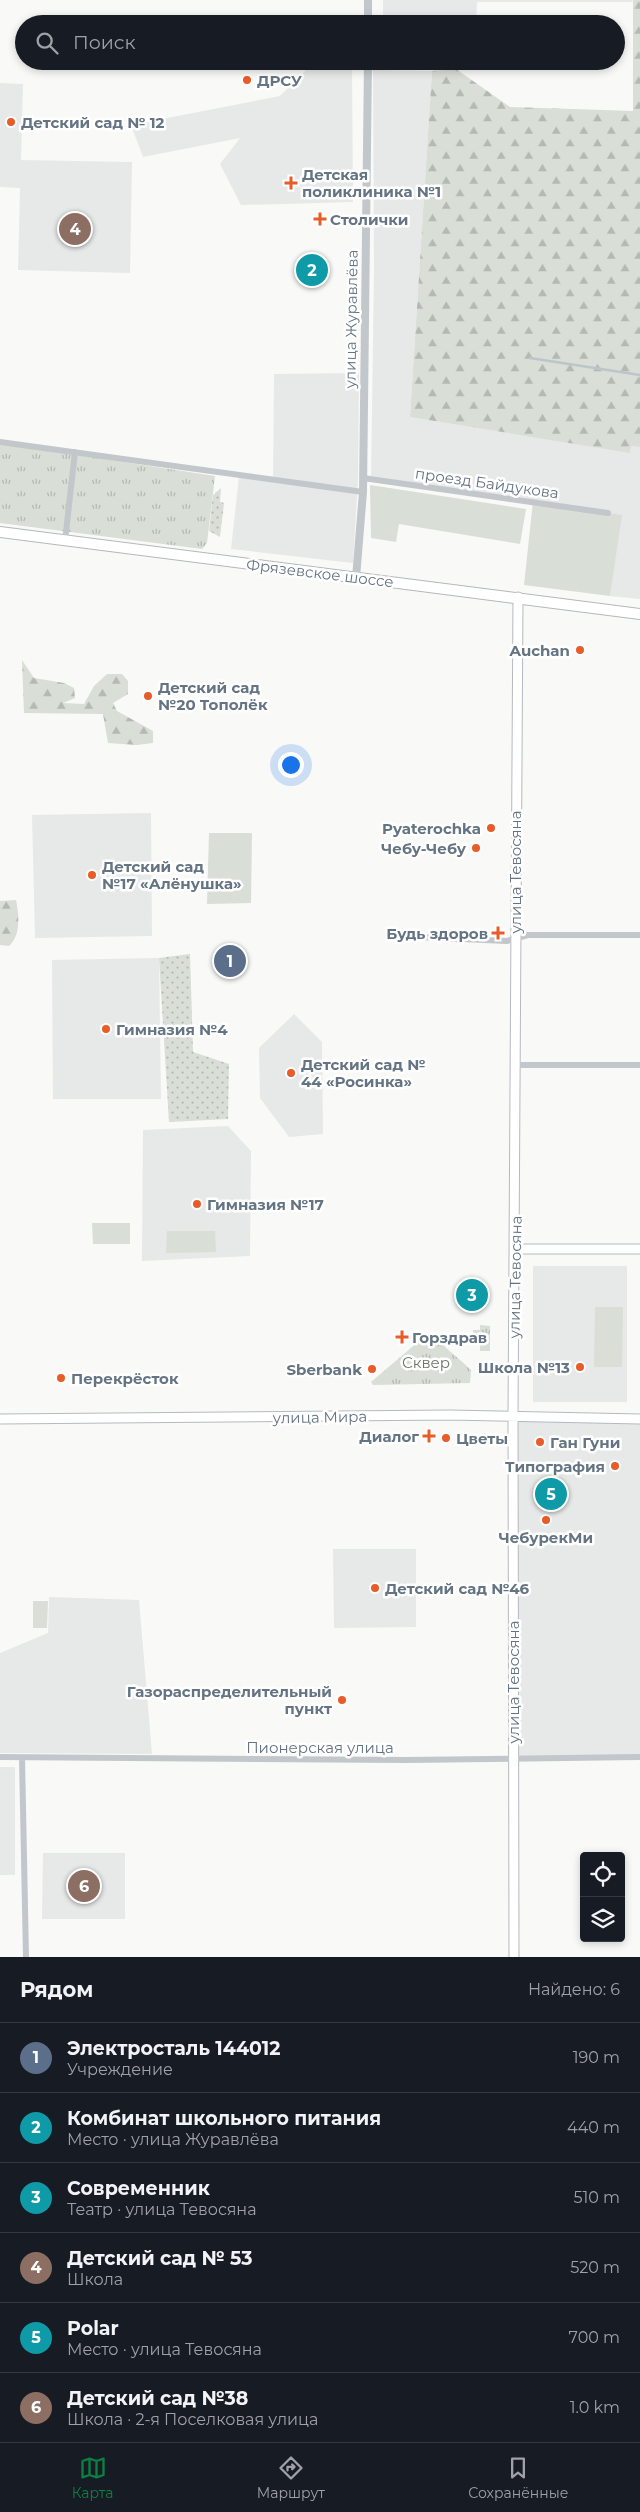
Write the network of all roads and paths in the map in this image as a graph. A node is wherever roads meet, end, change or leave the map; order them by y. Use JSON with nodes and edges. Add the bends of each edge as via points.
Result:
{"nodes":[{"id":1,"x":368,"y":0,"type":"edge"},
{"id":2,"x":368,"y":15,"type":"edge"},
{"id":3,"x":368,"y":70,"type":"edge"},
{"id":4,"x":0,"y":442,"type":"edge"},
{"id":5,"x":75,"y":452,"type":"junction"},
{"id":6,"x":363,"y":478,"type":"junction"},
{"id":7,"x":363,"y":492,"type":"junction"},
{"id":8,"x":608,"y":513,"type":"dead end"},
{"id":9,"x":0,"y":532,"type":"edge"},
{"id":10,"x":65,"y":541,"type":"junction"},
{"id":11,"x":356,"y":578,"type":"junction"},
{"id":12,"x":518,"y":597,"type":"junction"},
{"id":13,"x":640,"y":614,"type":"edge"},
{"id":14,"x":640,"y":935,"type":"edge"},
{"id":15,"x":416,"y":937,"type":"dead end"},
{"id":16,"x":515,"y":940,"type":"junction"},
{"id":17,"x":640,"y":1065,"type":"edge"},
{"id":18,"x":517,"y":1066,"type":"junction"},
{"id":19,"x":515,"y":1249,"type":"junction"},
{"id":20,"x":640,"y":1249,"type":"edge"},
{"id":21,"x":513,"y":1417,"type":"junction"},
{"id":22,"x":0,"y":1419,"type":"edge"},
{"id":23,"x":640,"y":1419,"type":"edge"},
{"id":24,"x":0,"y":1757,"type":"edge"},
{"id":25,"x":22,"y":1758,"type":"junction"},
{"id":26,"x":640,"y":1758,"type":"edge"},
{"id":27,"x":513,"y":1759,"type":"junction"},
{"id":28,"x":26,"y":1957,"type":"edge"},
{"id":29,"x":514,"y":1957,"type":"edge"}],
"edges":[{"from":1,"to":2,"type":"street"},
{"from":3,"to":6,"type":"street","name":"улица Журавлёва"},
{"from":4,"to":5,"type":"street"},
{"from":5,"to":7,"type":"street"},
{"from":5,"to":10,"type":"street"},
{"from":6,"to":7,"type":"street","name":"улица Журавлёва"},
{"from":6,"to":8,"type":"street","name":"проезд Байдукова"},
{"from":7,"to":11,"type":"street","name":"улица Журавлёва"},
{"from":9,"to":10,"type":"highway","name":"Фрязевское шоссе"},
{"from":10,"to":11,"type":"highway","name":"Фрязевское шоссе"},
{"from":11,"to":12,"type":"highway","name":"Фрязевское шоссе"},
{"from":12,"to":13,"type":"highway","name":"Фрязевское шоссе"},
{"from":12,"to":16,"type":"main road","name":"улица Тевосяна"},
{"from":14,"to":16,"type":"street","via":[[528,935]]},
{"from":15,"to":16,"type":"street"},
{"from":16,"to":18,"type":"main road","name":"улица Тевосяна"},
{"from":17,"to":18,"type":"street"},
{"from":18,"to":19,"type":"main road","name":"улица Тевосяна"},
{"from":19,"to":20,"type":"main road"},
{"from":19,"to":21,"type":"main road","name":"улица Тевосяна"},
{"from":21,"to":22,"type":"main road","name":"улица Мира"},
{"from":21,"to":23,"type":"main road","name":"улица Мира"},
{"from":21,"to":27,"type":"main road","name":"улица Тевосяна"},
{"from":24,"to":25,"type":"street","name":"Пионерская улица"},
{"from":25,"to":27,"type":"street","name":"Пионерская улица"},
{"from":25,"to":28,"type":"street"},
{"from":26,"to":27,"type":"street","name":"Пионерская улица"},
{"from":27,"to":29,"type":"main road","name":"улица Тевосяна"}]}
